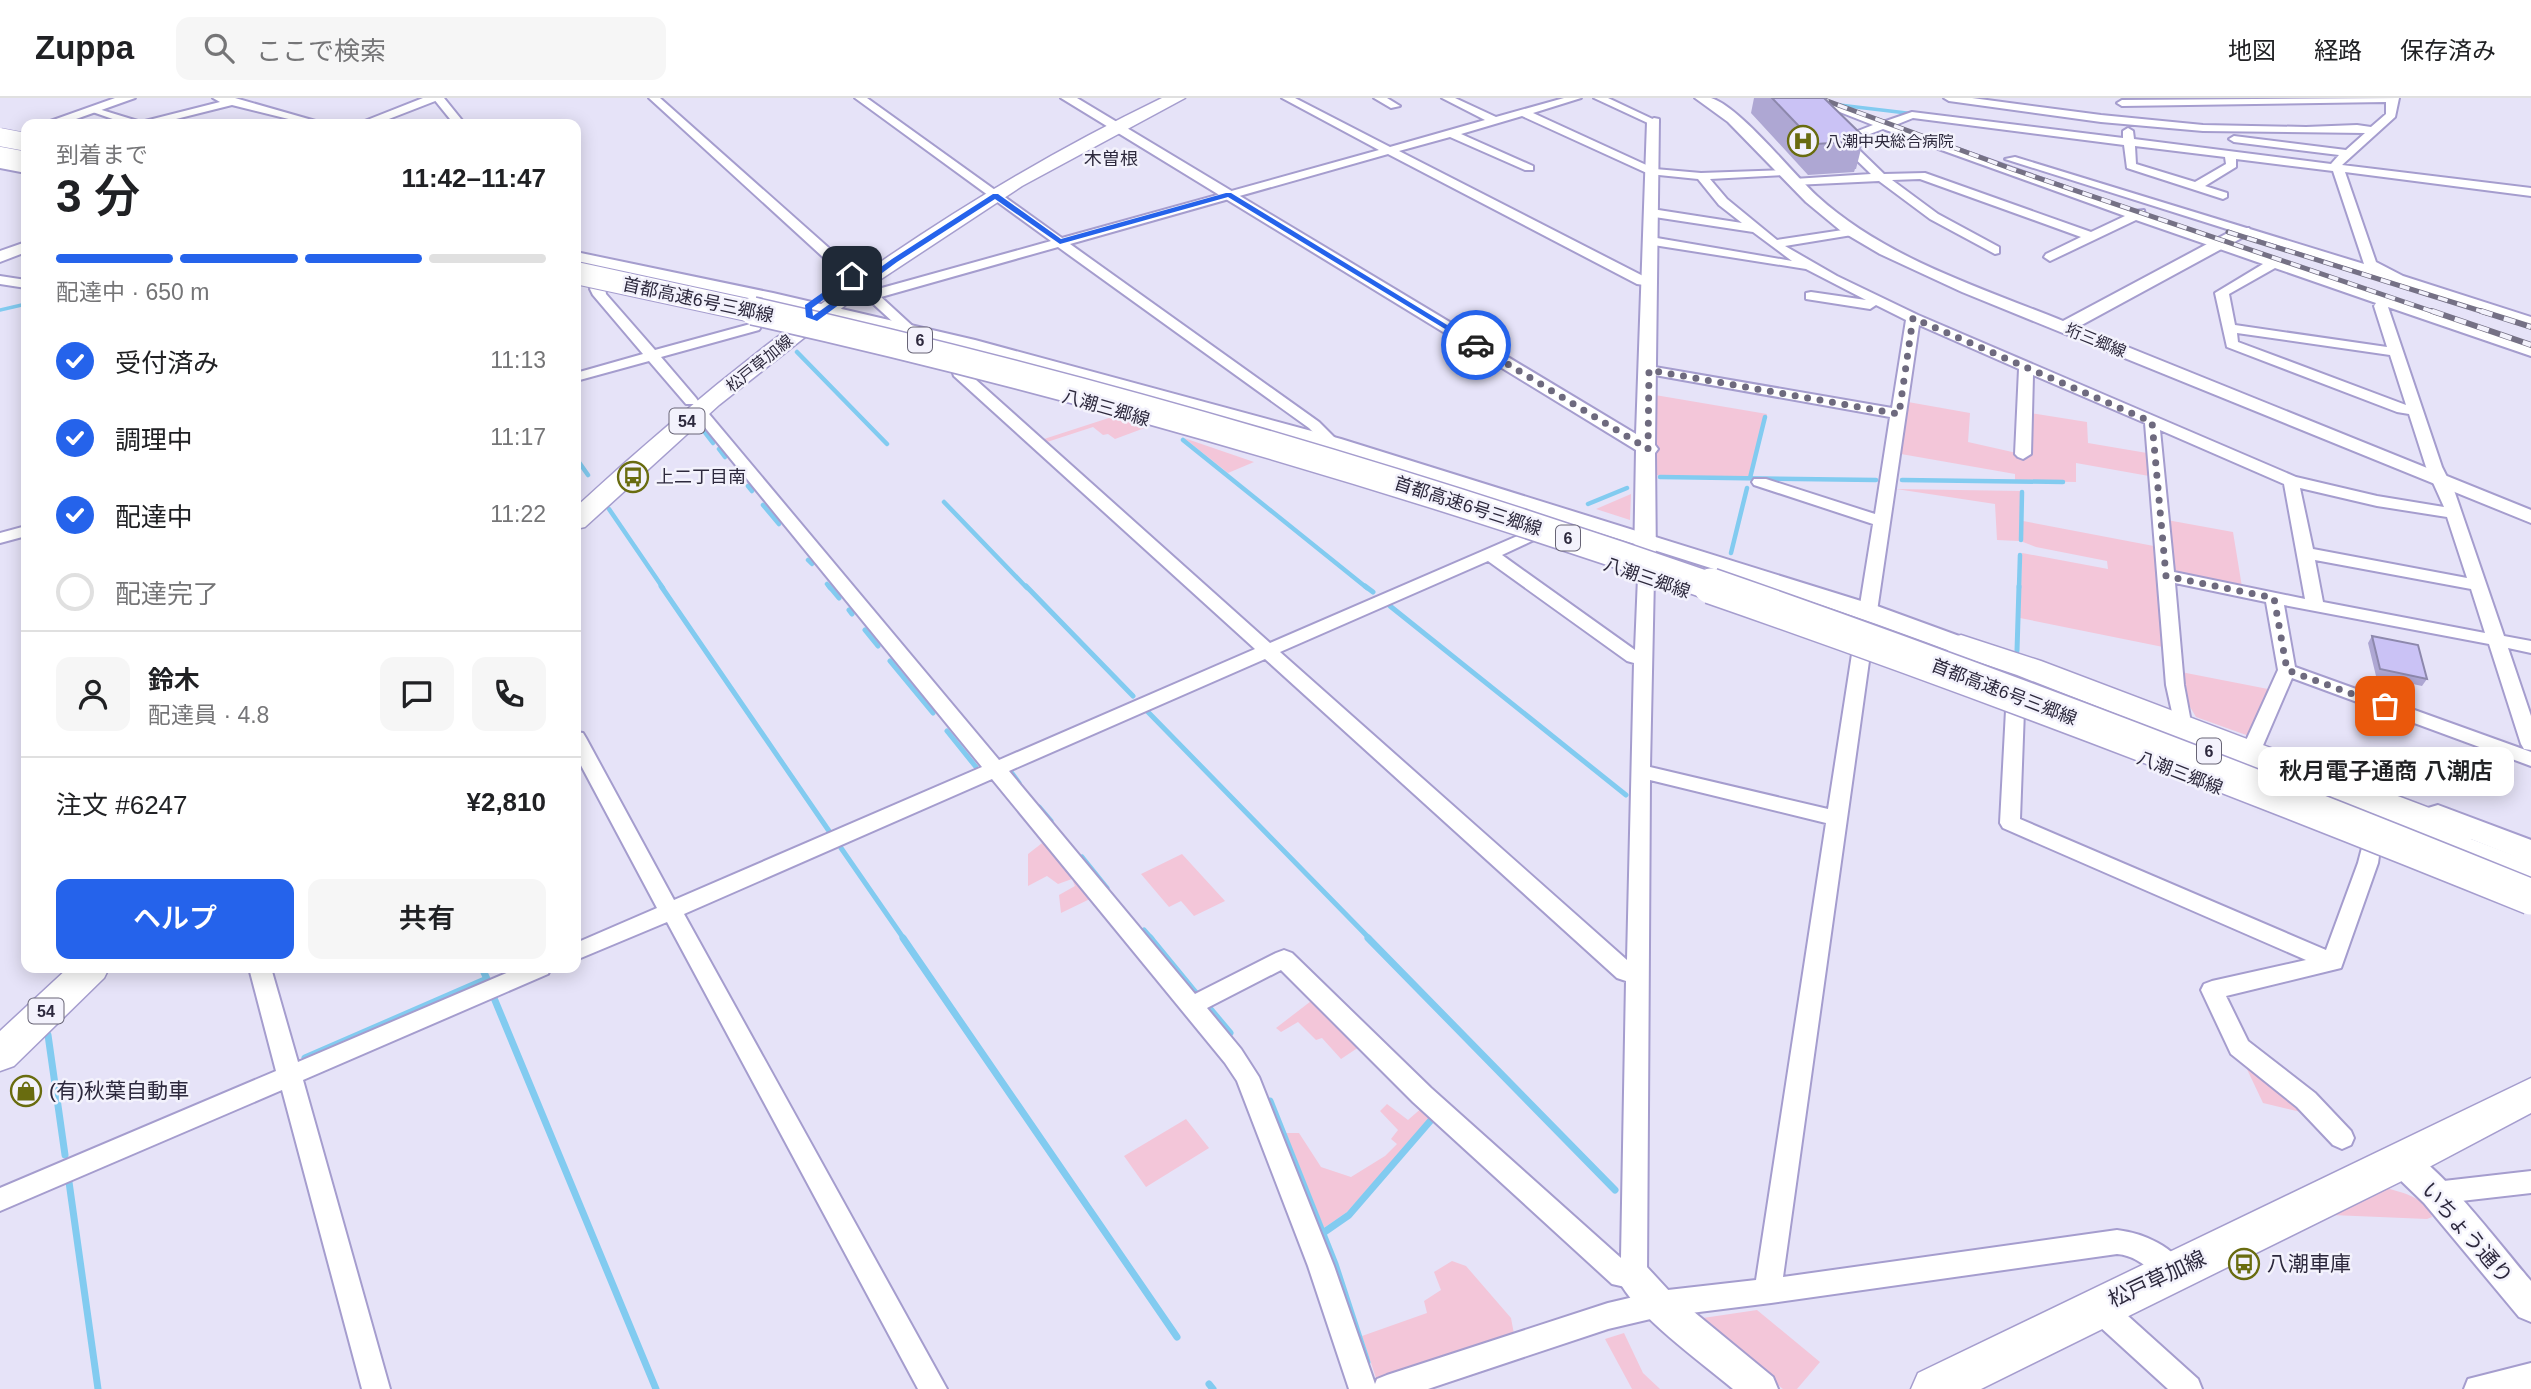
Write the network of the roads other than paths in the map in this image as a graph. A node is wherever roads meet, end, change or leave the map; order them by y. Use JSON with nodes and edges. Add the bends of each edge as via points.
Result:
{"nodes":[{"id":1,"x":128,"y":98,"type":"edge"},
{"id":2,"x":218,"y":98,"type":"edge"},
{"id":3,"x":437,"y":98,"type":"edge"},
{"id":4,"x":654,"y":98,"type":"edge"},
{"id":5,"x":860,"y":98,"type":"edge"},
{"id":6,"x":1068,"y":98,"type":"edge"},
{"id":7,"x":1160,"y":98,"type":"edge"},
{"id":8,"x":1176,"y":98,"type":"edge"},
{"id":9,"x":1287,"y":98,"type":"edge"},
{"id":10,"x":1379,"y":98,"type":"edge"},
{"id":11,"x":1447,"y":98,"type":"edge"},
{"id":12,"x":1576,"y":98,"type":"edge"},
{"id":13,"x":1599,"y":98,"type":"edge"},
{"id":14,"x":1702,"y":98,"type":"edge"},
{"id":15,"x":1810,"y":98,"type":"edge"},
{"id":16,"x":1943,"y":98,"type":"edge"},
{"id":17,"x":1949,"y":98,"type":"edge"},
{"id":18,"x":2393,"y":98,"type":"edge"},
{"id":19,"x":240,"y":99,"type":"edge"},
{"id":20,"x":2122,"y":100,"type":"edge"},
{"id":21,"x":2237,"y":100,"type":"edge"},
{"id":22,"x":1835,"y":102,"type":"edge"},
{"id":23,"x":1395,"y":106,"type":"dead end"},
{"id":24,"x":92,"y":110,"type":"junction"},
{"id":25,"x":1524,"y":113,"type":"junction"},
{"id":26,"x":1940,"y":117,"type":"junction"},
{"id":27,"x":64,"y":119,"type":"edge"},
{"id":28,"x":121,"y":119,"type":"edge"},
{"id":29,"x":163,"y":119,"type":"edge"},
{"id":30,"x":305,"y":119,"type":"edge"},
{"id":31,"x":378,"y":119,"type":"edge"},
{"id":32,"x":456,"y":119,"type":"edge"},
{"id":33,"x":1898,"y":120,"type":"junction"},
{"id":34,"x":1496,"y":121,"type":"junction"},
{"id":35,"x":1654,"y":121,"type":"joint"},
{"id":36,"x":2127,"y":122,"type":"junction"},
{"id":37,"x":1113,"y":125,"type":"junction"},
{"id":38,"x":1882,"y":126,"type":"junction"},
{"id":39,"x":2224,"y":128,"type":"junction"},
{"id":40,"x":2374,"y":131,"type":"junction"},
{"id":41,"x":1453,"y":134,"type":"junction"},
{"id":42,"x":2129,"y":140,"type":"junction"},
{"id":43,"x":19,"y":147,"type":"edge"},
{"id":44,"x":1390,"y":151,"type":"junction"},
{"id":45,"x":0,"y":152,"type":"edge"},
{"id":46,"x":2346,"y":153,"type":"junction"},
{"id":47,"x":2231,"y":155,"type":"junction"},
{"id":48,"x":0,"y":159,"type":"edge"},
{"id":49,"x":0,"y":165,"type":"edge"},
{"id":50,"x":2336,"y":166,"type":"junction"},
{"id":51,"x":1529,"y":167,"type":"dead end"},
{"id":52,"x":1653,"y":172,"type":"junction"},
{"id":53,"x":1701,"y":176,"type":"junction"},
{"id":54,"x":1789,"y":177,"type":"junction"},
{"id":55,"x":1878,"y":177,"type":"junction"},
{"id":56,"x":2195,"y":187,"type":"junction"},
{"id":57,"x":2531,"y":192,"type":"edge"},
{"id":58,"x":991,"y":193,"type":"junction"},
{"id":59,"x":1228,"y":194,"type":"junction"},
{"id":60,"x":2222,"y":195,"type":"dead end"},
{"id":61,"x":2157,"y":205,"type":"junction"},
{"id":62,"x":1652,"y":213,"type":"junction"},
{"id":63,"x":2134,"y":216,"type":"junction"},
{"id":64,"x":1754,"y":229,"type":"junction"},
{"id":65,"x":1852,"y":231,"type":"junction"},
{"id":66,"x":2243,"y":231,"type":"junction"},
{"id":67,"x":2092,"y":237,"type":"junction"},
{"id":68,"x":1651,"y":241,"type":"junction"},
{"id":69,"x":1060,"y":242,"type":"junction"},
{"id":70,"x":1774,"y":244,"type":"junction"},
{"id":71,"x":2218,"y":245,"type":"junction"},
{"id":72,"x":21,"y":249,"type":"edge"},
{"id":73,"x":1995,"y":250,"type":"dead end"},
{"id":74,"x":0,"y":257,"type":"edge"},
{"id":75,"x":2050,"y":257,"type":"dead end"},
{"id":76,"x":581,"y":259,"type":"edge"},
{"id":77,"x":2272,"y":264,"type":"junction"},
{"id":78,"x":615,"y":267,"type":"junction"},
{"id":79,"x":1813,"y":268,"type":"junction"},
{"id":80,"x":852,"y":276,"type":"junction"},
{"id":81,"x":2390,"y":276,"type":"junction"},
{"id":82,"x":583,"y":277,"type":"edge"},
{"id":83,"x":0,"y":280,"type":"edge"},
{"id":84,"x":1651,"y":282,"type":"junction"},
{"id":85,"x":21,"y":283,"type":"edge"},
{"id":86,"x":1811,"y":296,"type":"dead end"},
{"id":87,"x":2386,"y":303,"type":"junction"},
{"id":88,"x":1892,"y":308,"type":"junction"},
{"id":89,"x":805,"y":317,"type":"junction"},
{"id":90,"x":1913,"y":318,"type":"junction"},
{"id":91,"x":2531,"y":321,"type":"edge"},
{"id":92,"x":754,"y":327,"type":"dead end"},
{"id":93,"x":2064,"y":327,"type":"junction"},
{"id":94,"x":2229,"y":328,"type":"junction"},
{"id":95,"x":911,"y":331,"type":"junction"},
{"id":96,"x":975,"y":346,"type":"junction"},
{"id":97,"x":2396,"y":352,"type":"junction"},
{"id":98,"x":2531,"y":352,"type":"edge"},
{"id":99,"x":653,"y":355,"type":"junction"},
{"id":100,"x":957,"y":365,"type":"junction"},
{"id":101,"x":2026,"y":367,"type":"junction"},
{"id":102,"x":1649,"y":370,"type":"junction"},
{"id":103,"x":581,"y":376,"type":"edge"},
{"id":104,"x":695,"y":406,"type":"junction"},
{"id":105,"x":2417,"y":411,"type":"junction"},
{"id":106,"x":1899,"y":414,"type":"junction"},
{"id":107,"x":2152,"y":422,"type":"junction"},
{"id":108,"x":1333,"y":444,"type":"junction"},
{"id":109,"x":1648,"y":449,"type":"junction"},
{"id":110,"x":2023,"y":454,"type":"dead end"},
{"id":111,"x":2291,"y":481,"type":"junction"},
{"id":112,"x":1760,"y":482,"type":"dead end"},
{"id":113,"x":2443,"y":482,"type":"junction"},
{"id":114,"x":581,"y":497,"type":"edge"},
{"id":115,"x":1400,"y":498,"type":"junction"},
{"id":116,"x":2453,"y":513,"type":"junction"},
{"id":117,"x":581,"y":517,"type":"edge"},
{"id":118,"x":2531,"y":517,"type":"edge"},
{"id":119,"x":1882,"y":522,"type":"junction"},
{"id":120,"x":21,"y":532,"type":"edge"},
{"id":121,"x":1528,"y":537,"type":"junction"},
{"id":122,"x":0,"y":538,"type":"edge"},
{"id":123,"x":1643,"y":539,"type":"junction"},
{"id":124,"x":2305,"y":553,"type":"junction"},
{"id":125,"x":1490,"y":554,"type":"junction"},
{"id":126,"x":2166,"y":576,"type":"junction"},
{"id":127,"x":1646,"y":577,"type":"junction"},
{"id":128,"x":2477,"y":585,"type":"junction"},
{"id":129,"x":2274,"y":598,"type":"junction"},
{"id":130,"x":2315,"y":606,"type":"junction"},
{"id":131,"x":1868,"y":611,"type":"junction"},
{"id":132,"x":2496,"y":640,"type":"junction"},
{"id":133,"x":1962,"y":645,"type":"junction"},
{"id":134,"x":2531,"y":646,"type":"edge"},
{"id":135,"x":1267,"y":650,"type":"junction"},
{"id":136,"x":1861,"y":654,"type":"junction"},
{"id":137,"x":1643,"y":659,"type":"junction"},
{"id":138,"x":2287,"y":670,"type":"junction"},
{"id":139,"x":1980,"y":682,"type":"junction"},
{"id":140,"x":2015,"y":710,"type":"junction"},
{"id":141,"x":2181,"y":717,"type":"junction"},
{"id":142,"x":2531,"y":744,"type":"edge"},
{"id":143,"x":2254,"y":745,"type":"junction"},
{"id":144,"x":581,"y":747,"type":"edge"},
{"id":145,"x":2531,"y":759,"type":"edge"},
{"id":146,"x":994,"y":769,"type":"junction"},
{"id":147,"x":1640,"y":771,"type":"junction"},
{"id":148,"x":1838,"y":819,"type":"junction"},
{"id":149,"x":2370,"y":849,"type":"junction"},
{"id":150,"x":2531,"y":852,"type":"edge"},
{"id":151,"x":2531,"y":864,"type":"edge"},
{"id":152,"x":2531,"y":877,"type":"edge"},
{"id":153,"x":2531,"y":897,"type":"edge"},
{"id":154,"x":2531,"y":907,"type":"edge"},
{"id":155,"x":670,"y":910,"type":"junction"},
{"id":156,"x":2531,"y":913,"type":"edge"},
{"id":157,"x":581,"y":950,"type":"edge"},
{"id":158,"x":2333,"y":962,"type":"junction"},
{"id":159,"x":86,"y":973,"type":"edge"},
{"id":160,"x":261,"y":973,"type":"edge"},
{"id":161,"x":529,"y":973,"type":"edge"},
{"id":162,"x":1637,"y":974,"type":"junction"},
{"id":163,"x":1193,"y":1005,"type":"junction"},
{"id":164,"x":0,"y":1055,"type":"edge"},
{"id":165,"x":290,"y":1077,"type":"junction"},
{"id":166,"x":2531,"y":1094,"type":"edge"},
{"id":167,"x":2342,"y":1138,"type":"dead end"},
{"id":168,"x":2402,"y":1161,"type":"junction"},
{"id":169,"x":2531,"y":1182,"type":"edge"},
{"id":170,"x":2435,"y":1193,"type":"junction"},
{"id":171,"x":0,"y":1200,"type":"edge"},
{"id":172,"x":2174,"y":1272,"type":"junction"},
{"id":173,"x":1634,"y":1277,"type":"junction"},
{"id":174,"x":1771,"y":1291,"type":"junction"},
{"id":175,"x":1659,"y":1304,"type":"junction"},
{"id":176,"x":2531,"y":1306,"type":"edge"},
{"id":177,"x":2098,"y":1307,"type":"junction"},
{"id":178,"x":2531,"y":1377,"type":"edge"},
{"id":179,"x":376,"y":1389,"type":"edge"},
{"id":180,"x":933,"y":1389,"type":"edge"},
{"id":181,"x":1363,"y":1389,"type":"edge"},
{"id":182,"x":1387,"y":1389,"type":"edge"},
{"id":183,"x":1760,"y":1389,"type":"edge"},
{"id":184,"x":1934,"y":1389,"type":"edge"},
{"id":185,"x":2188,"y":1389,"type":"edge"},
{"id":186,"x":2478,"y":1389,"type":"edge"}],
"edges":[{"from":1,"to":24,"type":"street"},
{"from":2,"to":19,"type":"street"},
{"from":3,"to":31,"type":"street"},
{"from":3,"to":32,"type":"street"},
{"from":4,"to":80,"type":"street"},
{"from":5,"to":58,"type":"street"},
{"from":6,"to":37,"type":"street"},
{"from":7,"to":37,"type":"main road","name":"松戸草加線","number":"54"},
{"from":8,"to":37,"type":"main road","name":"松戸草加線","number":"54"},
{"from":9,"to":44,"type":"street"},
{"from":10,"to":23,"type":"street"},
{"from":11,"to":34,"type":"street"},
{"from":12,"to":25,"type":"street"},
{"from":13,"to":35,"type":"street"},
{"from":14,"to":54,"type":"street","name":"垳三郷線","via":[[1736,121]]},
{"from":15,"to":22,"type":"street"},
{"from":16,"to":26,"type":"street"},
{"from":17,"to":36,"type":"street"},
{"from":18,"to":21,"type":"street"},
{"from":18,"to":40,"type":"street","via":[[2392,113]]},
{"from":19,"to":29,"type":"street"},
{"from":19,"to":30,"type":"street"},
{"from":20,"to":21,"type":"street"},
{"from":20,"to":36,"type":"street"},
{"from":22,"to":33,"type":"street"},
{"from":22,"to":38,"type":"street"},
{"from":24,"to":27,"type":"street"},
{"from":24,"to":28,"type":"street"},
{"from":25,"to":34,"type":"street"},
{"from":25,"to":52,"type":"street"},
{"from":26,"to":33,"type":"street"},
{"from":26,"to":42,"type":"street"},
{"from":33,"to":38,"type":"street"},
{"from":33,"to":61,"type":"street"},
{"from":34,"to":41,"type":"street"},
{"from":35,"to":52,"type":"street"},
{"from":36,"to":39,"type":"street"},
{"from":36,"to":42,"type":"street"},
{"from":37,"to":58,"type":"main road","name":"松戸草加線","number":"54"},
{"from":37,"to":59,"type":"street"},
{"from":38,"to":55,"type":"street","via":[[1849,138],[1847,145]]},
{"from":38,"to":63,"type":"street"},
{"from":39,"to":40,"type":"street"},
{"from":39,"to":46,"type":"street","via":[[2227,138]]},
{"from":40,"to":46,"type":"street"},
{"from":41,"to":44,"type":"street"},
{"from":41,"to":51,"type":"street"},
{"from":42,"to":47,"type":"street"},
{"from":42,"to":56,"type":"street","via":[[2131,166]]},
{"from":43,"to":45,"type":"highway"},
{"from":43,"to":48,"type":"main road"},
{"from":43,"to":49,"type":"street"},
{"from":44,"to":59,"type":"street"},
{"from":44,"to":84,"type":"street"},
{"from":46,"to":50,"type":"street"},
{"from":47,"to":50,"type":"street"},
{"from":47,"to":56,"type":"street","via":[[2232,165]]},
{"from":50,"to":57,"type":"street"},
{"from":50,"to":81,"type":"street","via":[[2370,264]]},
{"from":52,"to":53,"type":"street"},
{"from":52,"to":62,"type":"street"},
{"from":53,"to":54,"type":"street"},
{"from":53,"to":64,"type":"street"},
{"from":54,"to":55,"type":"street"},
{"from":54,"to":65,"type":"street","name":"垳三郷線"},
{"from":55,"to":67,"type":"street","via":[[1921,175]]},
{"from":55,"to":73,"type":"street","via":[[1930,216]]},
{"from":56,"to":60,"type":"street"},
{"from":58,"to":69,"type":"street"},
{"from":58,"to":80,"type":"main road","name":"松戸草加線","number":"54"},
{"from":58,"to":89,"type":"main road","name":"松戸草加線","number":"54"},
{"from":59,"to":69,"type":"street"},
{"from":59,"to":109,"type":"street"},
{"from":61,"to":63,"type":"street"},
{"from":61,"to":66,"type":"street"},
{"from":62,"to":64,"type":"street"},
{"from":62,"to":68,"type":"street"},
{"from":63,"to":67,"type":"street"},
{"from":63,"to":71,"type":"street"},
{"from":64,"to":70,"type":"street"},
{"from":65,"to":70,"type":"street"},
{"from":65,"to":93,"type":"street","name":"垳三郷線","via":[[1918,266]]},
{"from":66,"to":71,"type":"street"},
{"from":66,"to":81,"type":"street"},
{"from":67,"to":75,"type":"street"},
{"from":68,"to":79,"type":"street"},
{"from":68,"to":84,"type":"street"},
{"from":69,"to":95,"type":"street","via":[[876,293],[874,297]]},
{"from":69,"to":108,"type":"street","via":[[1314,425]]},
{"from":70,"to":79,"type":"street"},
{"from":71,"to":77,"type":"street"},
{"from":71,"to":93,"type":"street"},
{"from":72,"to":74,"type":"street"},
{"from":76,"to":78,"type":"main road"},
{"from":77,"to":87,"type":"street"},
{"from":77,"to":94,"type":"street","via":[[2222,293]]},
{"from":78,"to":82,"type":"street"},
{"from":78,"to":89,"type":"main road","via":[[664,277],[668,287],[683,292]]},
{"from":79,"to":88,"type":"street"},
{"from":80,"to":89,"type":"main road","name":"松戸草加線","number":"54"},
{"from":81,"to":91,"type":"street"},
{"from":82,"to":89,"type":"main road","name":"八潮三郷線"},
{"from":82,"to":99,"type":"street"},
{"from":82,"to":139,"type":"highway","name":"首都高速6号三郷線","number":"6","bridge":true,"via":[[920,350],[1233,433],[1586,544]]},
{"from":82,"to":152,"type":"highway","name":"首都高速6号三郷線","number":"6","via":[[824,318],[1041,370],[1510,506],[2137,723]]},
{"from":83,"to":85,"type":"street"},
{"from":84,"to":102,"type":"street"},
{"from":86,"to":88,"type":"street"},
{"from":87,"to":97,"type":"street","via":[[2381,306]]},
{"from":87,"to":98,"type":"street"},
{"from":88,"to":90,"type":"street"},
{"from":89,"to":95,"type":"main road","name":"八潮三郷線"},
{"from":89,"to":100,"type":"main road","name":"八潮三郷線"},
{"from":89,"to":104,"type":"main road","name":"松戸草加線","number":"54"},
{"from":90,"to":101,"type":"street"},
{"from":90,"to":106,"type":"street"},
{"from":92,"to":99,"type":"street"},
{"from":93,"to":113,"type":"street","name":"垳三郷線"},
{"from":94,"to":97,"type":"street"},
{"from":94,"to":105,"type":"street","via":[[2233,344]]},
{"from":95,"to":96,"type":"main road","name":"八潮三郷線"},
{"from":96,"to":100,"type":"street"},
{"from":96,"to":108,"type":"main road","name":"八潮三郷線"},
{"from":97,"to":105,"type":"street"},
{"from":99,"to":103,"type":"street"},
{"from":99,"to":104,"type":"street"},
{"from":100,"to":115,"type":"main road","name":"八潮三郷線"},
{"from":100,"to":135,"type":"street","via":[[960,373]]},
{"from":101,"to":107,"type":"street"},
{"from":101,"to":110,"type":"street"},
{"from":102,"to":106,"type":"street"},
{"from":102,"to":109,"type":"street"},
{"from":104,"to":114,"type":"main road","name":"松戸草加線","number":"54"},
{"from":104,"to":117,"type":"main road","name":"松戸草加線","number":"54"},
{"from":104,"to":146,"type":"street"},
{"from":105,"to":113,"type":"street"},
{"from":106,"to":119,"type":"street"},
{"from":107,"to":111,"type":"street"},
{"from":107,"to":126,"type":"street"},
{"from":108,"to":115,"type":"main road","via":[[1349,464],[1377,478]]},
{"from":108,"to":123,"type":"main road","name":"八潮三郷線"},
{"from":109,"to":123,"type":"street"},
{"from":111,"to":116,"type":"street"},
{"from":111,"to":124,"type":"street"},
{"from":112,"to":119,"type":"street"},
{"from":113,"to":116,"type":"street"},
{"from":113,"to":118,"type":"street","name":"垳三郷線"},
{"from":115,"to":121,"type":"main road","name":"八潮三郷線"},
{"from":116,"to":128,"type":"street"},
{"from":119,"to":131,"type":"street"},
{"from":120,"to":122,"type":"street"},
{"from":121,"to":125,"type":"street"},
{"from":121,"to":127,"type":"main road","name":"八潮三郷線"},
{"from":123,"to":127,"type":"street"},
{"from":123,"to":131,"type":"main road","name":"八潮三郷線"},
{"from":124,"to":128,"type":"street"},
{"from":124,"to":130,"type":"street"},
{"from":125,"to":135,"type":"street"},
{"from":125,"to":137,"type":"street","via":[[1633,657]]},
{"from":126,"to":129,"type":"street"},
{"from":126,"to":141,"type":"street"},
{"from":127,"to":136,"type":"main road","name":"八潮三郷線"},
{"from":127,"to":137,"type":"street"},
{"from":128,"to":132,"type":"street"},
{"from":129,"to":130,"type":"street"},
{"from":129,"to":138,"type":"street"},
{"from":130,"to":132,"type":"street"},
{"from":131,"to":133,"type":"main road","name":"八潮三郷線"},
{"from":132,"to":134,"type":"street"},
{"from":132,"to":142,"type":"street"},
{"from":133,"to":141,"type":"main road","name":"八潮三郷線","via":[[2014,657]]},
{"from":133,"to":151,"type":"highway"},
{"from":133,"to":151,"type":"main road","name":"八潮三郷線","via":[[2270,768]]},
{"from":135,"to":146,"type":"street"},
{"from":135,"to":162,"type":"street","via":[[1625,972]]},
{"from":136,"to":140,"type":"main road","name":"八潮三郷線"},
{"from":136,"to":148,"type":"street"},
{"from":137,"to":147,"type":"street"},
{"from":138,"to":143,"type":"street"},
{"from":138,"to":145,"type":"street"},
{"from":139,"to":153,"type":"highway","name":"首都高速6号三郷線","number":"6","bridge":true},
{"from":139,"to":154,"type":"highway","bridge":true,"via":[[2052,718]]},
{"from":140,"to":149,"type":"main road","name":"八潮三郷線"},
{"from":140,"to":158,"type":"street","via":[[2010,823]]},
{"from":141,"to":143,"type":"main road","name":"八潮三郷線"},
{"from":143,"to":150,"type":"main road","name":"八潮三郷線"},
{"from":144,"to":155,"type":"street"},
{"from":146,"to":155,"type":"street"},
{"from":146,"to":163,"type":"street"},
{"from":147,"to":148,"type":"street"},
{"from":147,"to":162,"type":"street"},
{"from":148,"to":174,"type":"street","via":[[1769,1279]]},
{"from":149,"to":156,"type":"main road","name":"八潮三郷線"},
{"from":149,"to":158,"type":"street"},
{"from":155,"to":157,"type":"street"},
{"from":155,"to":180,"type":"street"},
{"from":158,"to":167,"type":"street","via":[[2212,990],[2239,1047],[2306,1100]]},
{"from":159,"to":164,"type":"main road","number":"54"},
{"from":160,"to":165,"type":"street"},
{"from":161,"to":165,"type":"street"},
{"from":162,"to":173,"type":"street"},
{"from":163,"to":173,"type":"street","via":[[1284,959],[1431,1104],[1621,1275]]},
{"from":163,"to":181,"type":"street","via":[[1247,1077]]},
{"from":165,"to":171,"type":"street"},
{"from":165,"to":179,"type":"street"},
{"from":166,"to":168,"type":"main road","name":"松戸草加線"},
{"from":168,"to":170,"type":"street","name":"いちょう通り"},
{"from":168,"to":172,"type":"main road","name":"松戸草加線"},
{"from":169,"to":170,"type":"street"},
{"from":170,"to":176,"type":"street","name":"いちょう通り"},
{"from":172,"to":174,"type":"street","via":[[2153,1252],[2132,1242],[2117,1242]]},
{"from":172,"to":177,"type":"main road","name":"松戸草加線"},
{"from":173,"to":175,"type":"street"},
{"from":174,"to":175,"type":"street"},
{"from":175,"to":182,"type":"street","via":[[1608,1316]]},
{"from":175,"to":183,"type":"street"},
{"from":177,"to":184,"type":"main road","name":"松戸草加線"},
{"from":177,"to":185,"type":"street"},
{"from":178,"to":186,"type":"street"}]}
